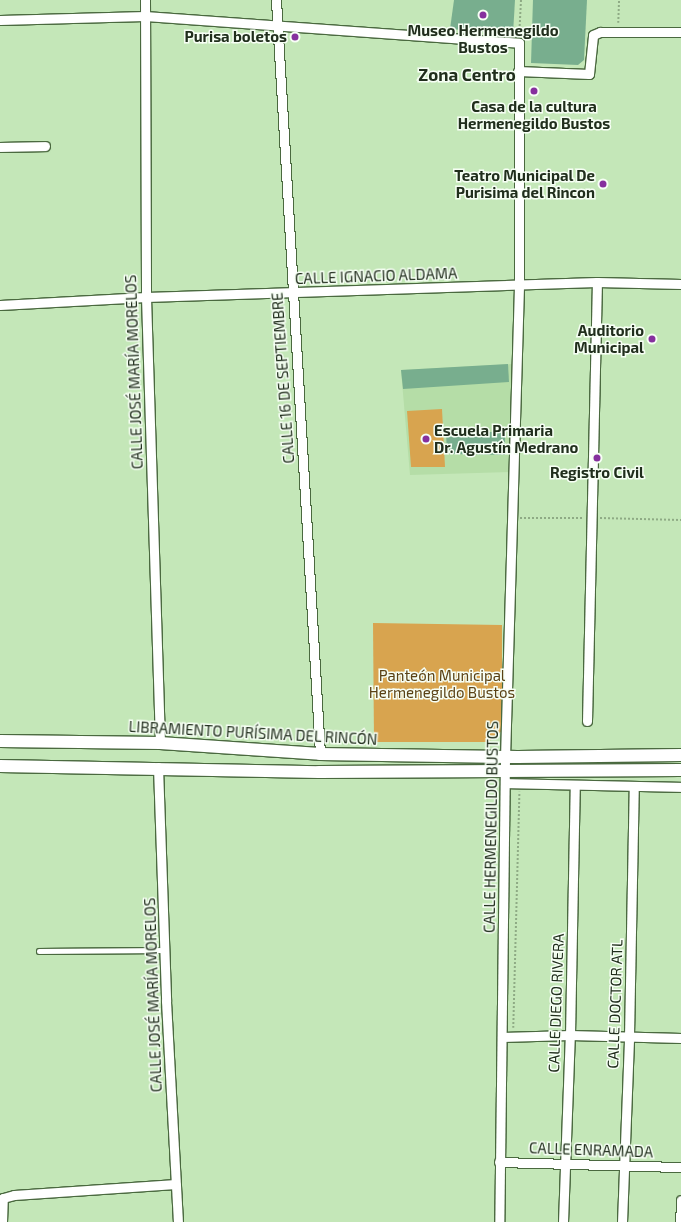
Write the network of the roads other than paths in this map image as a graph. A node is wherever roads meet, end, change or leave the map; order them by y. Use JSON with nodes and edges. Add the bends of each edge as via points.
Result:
{"nodes":[{"id":1,"x":145,"y":0,"type":"edge"},
{"id":2,"x":276,"y":0,"type":"edge"},
{"id":3,"x":145,"y":16,"type":"junction"},
{"id":4,"x":0,"y":20,"type":"edge"},
{"id":5,"x":276,"y":25,"type":"junction"},
{"id":6,"x":681,"y":32,"type":"edge"},
{"id":7,"x":518,"y":71,"type":"junction"},
{"id":8,"x":45,"y":146,"type":"dead end"},
{"id":9,"x":0,"y":147,"type":"edge"},
{"id":10,"x":597,"y":282,"type":"junction"},
{"id":11,"x":681,"y":284,"type":"edge"},
{"id":12,"x":519,"y":286,"type":"junction"},
{"id":13,"x":292,"y":292,"type":"junction"},
{"id":14,"x":146,"y":297,"type":"junction"},
{"id":15,"x":0,"y":305,"type":"edge"},
{"id":16,"x":587,"y":721,"type":"dead end"},
{"id":17,"x":0,"y":741,"type":"edge"},
{"id":18,"x":160,"y":743,"type":"junction"},
{"id":19,"x":320,"y":754,"type":"junction"},
{"id":20,"x":681,"y":755,"type":"edge"},
{"id":21,"x":505,"y":757,"type":"junction"},
{"id":22,"x":0,"y":766,"type":"edge"},
{"id":23,"x":158,"y":767,"type":"junction"},
{"id":24,"x":681,"y":770,"type":"edge"},
{"id":25,"x":506,"y":778,"type":"junction"},
{"id":26,"x":575,"y":785,"type":"junction"},
{"id":27,"x":634,"y":786,"type":"junction"},
{"id":28,"x":681,"y":787,"type":"edge"},
{"id":29,"x":165,"y":950,"type":"junction"},
{"id":30,"x":39,"y":951,"type":"dead end"},
{"id":31,"x":570,"y":1035,"type":"junction"},
{"id":32,"x":629,"y":1036,"type":"junction"},
{"id":33,"x":502,"y":1037,"type":"junction"},
{"id":34,"x":681,"y":1038,"type":"edge"},
{"id":35,"x":500,"y":1162,"type":"junction"},
{"id":36,"x":564,"y":1164,"type":"junction"},
{"id":37,"x":623,"y":1165,"type":"junction"},
{"id":38,"x":681,"y":1167,"type":"edge"},
{"id":39,"x":176,"y":1184,"type":"junction"},
{"id":40,"x":681,"y":1200,"type":"edge"},
{"id":41,"x":2,"y":1222,"type":"edge"},
{"id":42,"x":178,"y":1222,"type":"edge"},
{"id":43,"x":499,"y":1222,"type":"edge"},
{"id":44,"x":563,"y":1222,"type":"edge"},
{"id":45,"x":622,"y":1222,"type":"edge"},
{"id":46,"x":680,"y":1222,"type":"edge"}],
"edges":[{"from":1,"to":3,"type":"street","name":"CALLE JOSÉ MARÍA MORELOS"},
{"from":2,"to":5,"type":"street","name":"CALLE 16 DE SEPTIEMBRE"},
{"from":3,"to":4,"type":"street"},
{"from":3,"to":5,"type":"street"},
{"from":3,"to":14,"type":"street","name":"CALLE JOSÉ MARÍA MORELOS"},
{"from":5,"to":7,"type":"street","name":"CALLE HERMENEGILDO BUSTOS","via":[[519,43]]},
{"from":5,"to":13,"type":"street","name":"CALLE 16 DE SEPTIEMBRE"},
{"from":6,"to":7,"type":"street","via":[[618,31],[593,35],[589,74]]},
{"from":7,"to":12,"type":"street","name":"CALLE HERMENEGILDO BUSTOS"},
{"from":8,"to":9,"type":"street"},
{"from":10,"to":11,"type":"street","name":"CALLE IGNACIO ALDAMA"},
{"from":10,"to":12,"type":"street","name":"CALLE IGNACIO ALDAMA"},
{"from":10,"to":16,"type":"street"},
{"from":12,"to":13,"type":"street","name":"CALLE IGNACIO ALDAMA"},
{"from":12,"to":21,"type":"street","name":"CALLE HERMENEGILDO BUSTOS"},
{"from":13,"to":14,"type":"street","name":"CALLE IGNACIO ALDAMA"},
{"from":13,"to":19,"type":"street","name":"CALLE 16 DE SEPTIEMBRE"},
{"from":14,"to":15,"type":"street","name":"CALLE IGNACIO ALDAMA"},
{"from":14,"to":18,"type":"street","name":"CALLE JOSÉ MARÍA MORELOS"},
{"from":17,"to":18,"type":"main road","name":"LIBRAMIENTO PURÍSIMA DEL RINCÓN"},
{"from":18,"to":19,"type":"main road","name":"LIBRAMIENTO PURÍSIMA DEL RINCÓN"},
{"from":19,"to":21,"type":"main road","name":"LIBRAMIENTO PURÍSIMA DEL RINCÓN"},
{"from":20,"to":21,"type":"main road","name":"LIBRAMIENTO PURÍSIMA DEL RINCÓN"},
{"from":21,"to":25,"type":"street","name":"CALLE HERMENEGILDO BUSTOS"},
{"from":22,"to":23,"type":"main road"},
{"from":23,"to":25,"type":"main road"},
{"from":23,"to":29,"type":"street","name":"CALLE JOSÉ MARÍA MORELOS"},
{"from":24,"to":25,"type":"main road"},
{"from":25,"to":26,"type":"street","via":[[519,784]]},
{"from":25,"to":33,"type":"street","name":"CALLE HERMENEGILDO BUSTOS"},
{"from":26,"to":27,"type":"street"},
{"from":26,"to":31,"type":"street","name":"CALLE DIEGO RIVERA"},
{"from":27,"to":28,"type":"street"},
{"from":27,"to":32,"type":"street","name":"CALLE DOCTOR ATL"},
{"from":29,"to":30,"type":"lane"},
{"from":29,"to":39,"type":"street","name":"CALLE JOSÉ MARÍA MORELOS"},
{"from":31,"to":32,"type":"street"},
{"from":31,"to":33,"type":"street"},
{"from":31,"to":36,"type":"street","name":"CALLE DIEGO RIVERA"},
{"from":32,"to":34,"type":"street"},
{"from":32,"to":37,"type":"street","name":"CALLE DOCTOR ATL"},
{"from":33,"to":35,"type":"street","name":"CALLE HERMENEGILDO BUSTOS"},
{"from":35,"to":36,"type":"street","name":"CALLE ENRAMADA"},
{"from":35,"to":43,"type":"street","name":"CALLE HERMENEGILDO BUSTOS"},
{"from":36,"to":37,"type":"street","name":"CALLE ENRAMADA"},
{"from":36,"to":44,"type":"street","name":"CALLE DIEGO RIVERA"},
{"from":37,"to":38,"type":"street","name":"CALLE ENRAMADA"},
{"from":37,"to":45,"type":"street","name":"CALLE DOCTOR ATL"},
{"from":39,"to":41,"type":"street","via":[[14,1194],[3,1198]]},
{"from":39,"to":42,"type":"street","name":"CALLE JOSÉ MARÍA MORELOS"},
{"from":40,"to":46,"type":"street"}]}
